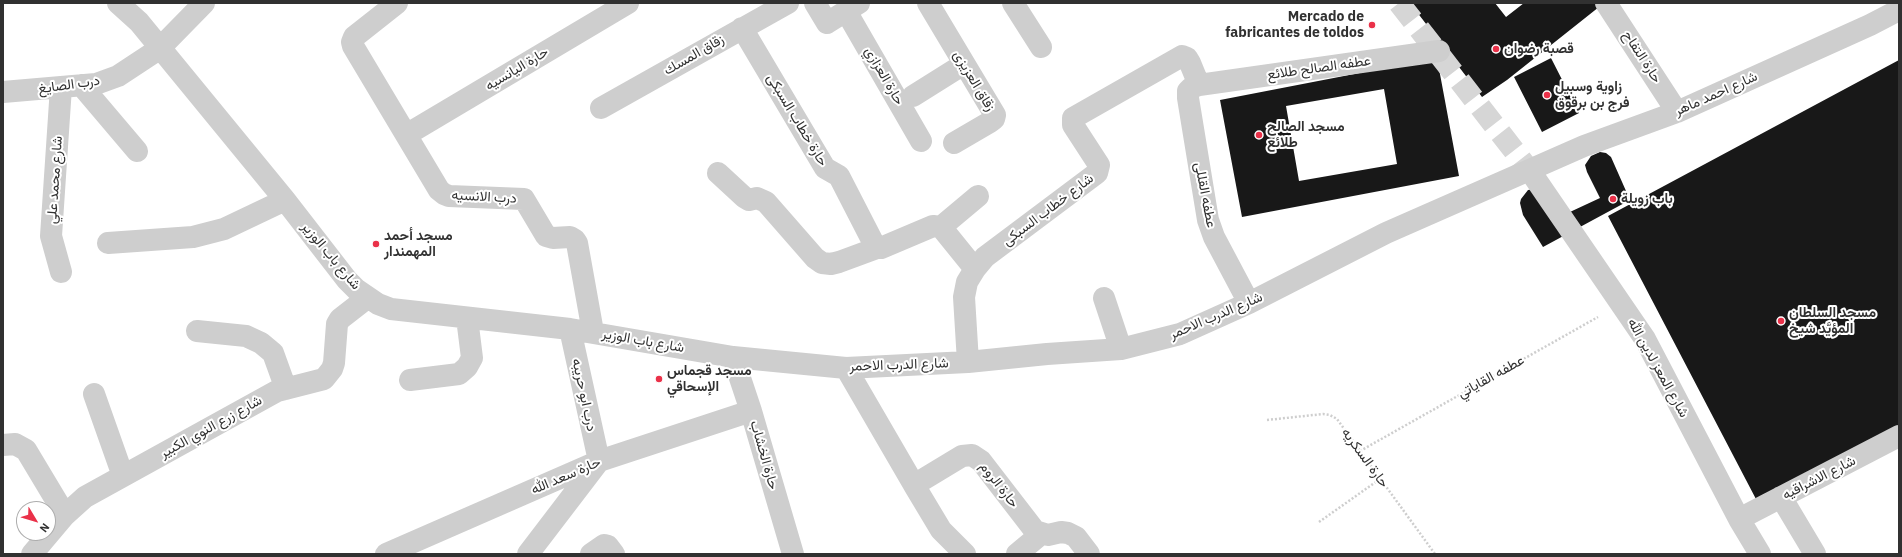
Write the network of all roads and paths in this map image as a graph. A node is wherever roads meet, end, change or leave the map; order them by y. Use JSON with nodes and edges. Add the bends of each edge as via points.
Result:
{"nodes":[{"id":1,"x":118,"y":3,"type":"edge"},
{"id":2,"x":204,"y":3,"type":"edge"},
{"id":3,"x":397,"y":3,"type":"edge"},
{"id":4,"x":628,"y":3,"type":"edge"},
{"id":5,"x":788,"y":3,"type":"edge"},
{"id":6,"x":815,"y":3,"type":"edge"},
{"id":7,"x":928,"y":3,"type":"edge"},
{"id":8,"x":1013,"y":3,"type":"edge"},
{"id":9,"x":1606,"y":3,"type":"edge"},
{"id":10,"x":853,"y":7,"type":"edge"},
{"id":11,"x":1897,"y":8,"type":"edge"},
{"id":12,"x":742,"y":28,"type":"junction"},
{"id":13,"x":1041,"y":47,"type":"dead end"},
{"id":14,"x":160,"y":49,"type":"junction"},
{"id":15,"x":1439,"y":51,"type":"dead end"},
{"id":16,"x":964,"y":64,"type":"junction"},
{"id":17,"x":71,"y":86,"type":"junction"},
{"id":18,"x":1199,"y":86,"type":"junction"},
{"id":19,"x":3,"y":92,"type":"edge"},
{"id":20,"x":913,"y":96,"type":"dead end"},
{"id":21,"x":601,"y":108,"type":"dead end"},
{"id":22,"x":1677,"y":112,"type":"junction"},
{"id":23,"x":406,"y":135,"type":"junction"},
{"id":24,"x":921,"y":141,"type":"dead end"},
{"id":25,"x":954,"y":143,"type":"dead end"},
{"id":26,"x":137,"y":151,"type":"dead end"},
{"id":27,"x":1530,"y":170,"type":"junction"},
{"id":28,"x":718,"y":173,"type":"dead end"},
{"id":29,"x":978,"y":196,"type":"dead end"},
{"id":30,"x":285,"y":200,"type":"junction"},
{"id":31,"x":941,"y":227,"type":"junction"},
{"id":32,"x":108,"y":243,"type":"dead end"},
{"id":33,"x":877,"y":248,"type":"junction"},
{"id":34,"x":975,"y":269,"type":"junction"},
{"id":35,"x":61,"y":272,"type":"dead end"},
{"id":36,"x":367,"y":298,"type":"junction"},
{"id":37,"x":1104,"y":298,"type":"dead end"},
{"id":38,"x":1249,"y":303,"type":"junction"},
{"id":39,"x":1621,"y":304,"type":"junction"},
{"id":40,"x":467,"y":318,"type":"junction"},
{"id":41,"x":570,"y":329,"type":"junction"},
{"id":42,"x":197,"y":331,"type":"dead end"},
{"id":43,"x":593,"y":332,"type":"junction"},
{"id":44,"x":1121,"y":349,"type":"junction"},
{"id":45,"x":732,"y":357,"type":"junction"},
{"id":46,"x":968,"y":362,"type":"junction"},
{"id":47,"x":846,"y":368,"type":"junction"},
{"id":48,"x":410,"y":380,"type":"dead end"},
{"id":49,"x":286,"y":389,"type":"junction"},
{"id":50,"x":94,"y":394,"type":"dead end"},
{"id":51,"x":751,"y":411,"type":"junction"},
{"id":52,"x":1267,"y":420,"type":"dead end"},
{"id":53,"x":1899,"y":436,"type":"edge"},
{"id":54,"x":3,"y":445,"type":"edge"},
{"id":55,"x":1360,"y":450,"type":"junction"},
{"id":56,"x":599,"y":461,"type":"junction"},
{"id":57,"x":123,"y":476,"type":"junction"},
{"id":58,"x":1380,"y":479,"type":"junction"},
{"id":59,"x":914,"y":485,"type":"junction"},
{"id":60,"x":1781,"y":497,"type":"junction"},
{"id":61,"x":66,"y":515,"type":"junction"},
{"id":62,"x":1739,"y":519,"type":"junction"},
{"id":63,"x":1319,"y":522,"type":"dead end"},
{"id":64,"x":1041,"y":534,"type":"junction"},
{"id":65,"x":32,"y":554,"type":"edge"},
{"id":66,"x":386,"y":554,"type":"edge"},
{"id":67,"x":528,"y":554,"type":"edge"},
{"id":68,"x":591,"y":554,"type":"edge"},
{"id":69,"x":614,"y":554,"type":"edge"},
{"id":70,"x":793,"y":554,"type":"edge"},
{"id":71,"x":965,"y":554,"type":"edge"},
{"id":72,"x":1017,"y":554,"type":"edge"},
{"id":73,"x":1089,"y":554,"type":"edge"},
{"id":74,"x":1435,"y":554,"type":"edge"},
{"id":75,"x":1760,"y":554,"type":"edge"},
{"id":76,"x":1815,"y":554,"type":"edge"}],
"edges":[{"from":1,"to":14,"type":"street","name":"شارع باب الوزير"},
{"from":2,"to":14,"type":"street","name":"درب الصايغ"},
{"from":3,"to":23,"type":"street","name":"درب الانسيه","via":[[354,37],[352,42]]},
{"from":4,"to":23,"type":"street","name":"حارة اليانسيه"},
{"from":5,"to":12,"type":"street","name":"زقاق المسك"},
{"from":6,"to":10,"type":"street","via":[[827,23]]},
{"from":7,"to":16,"type":"street","name":"زقاق العزيزى"},
{"from":8,"to":13,"type":"street"},
{"from":9,"to":22,"type":"street","name":"حارة التفاح"},
{"from":10,"to":24,"type":"street","name":"حارة العزازي"},
{"from":11,"to":22,"type":"street","name":"شارع احمد ماهر","via":[[1870,25]]},
{"from":12,"to":21,"type":"street","name":"زقاق المسك"},
{"from":12,"to":33,"type":"street","name":"حارة خطاب السبكى","via":[[825,168],[839,176]]},
{"from":14,"to":17,"type":"street","name":"درب الصايغ","via":[[118,76],[96,84]]},
{"from":14,"to":30,"type":"street","name":"شارع باب الوزير"},
{"from":15,"to":18,"type":"street","name":"عطفه الصالح طلائع"},
{"from":16,"to":20,"type":"street"},
{"from":16,"to":25,"type":"street","name":"زقاق العزيزى","via":[[995,115],[994,120]]},
{"from":17,"to":19,"type":"street","name":"درب الصايغ"},
{"from":17,"to":26,"type":"street"},
{"from":17,"to":35,"type":"street","name":"شارع محمد علي","via":[[51,236]]},
{"from":18,"to":34,"type":"street","name":"شارع خطاب السبكى","via":[[1190,63],[1182,56],[1075,116],[1072,125],[1099,165],[1097,173],[985,257]]},
{"from":18,"to":38,"type":"street","name":"عطفه القللى","via":[[1191,88],[1187,94],[1208,220],[1214,237]]},
{"from":22,"to":27,"type":"street","name":"شارع احمد ماهر","via":[[1584,146]]},
{"from":23,"to":43,"type":"street","name":"درب الانسيه","via":[[439,190],[444,194],[524,199],[546,236],[570,237],[575,240]]},
{"from":27,"to":38,"type":"street","name":"شارع الدرب الاحمر","via":[[1386,233]]},
{"from":27,"to":39,"type":"street","name":"شارع المعز لدين الله"},
{"from":28,"to":33,"type":"street","via":[[744,198],[762,199],[766,202],[822,263],[839,262]]},
{"from":29,"to":31,"type":"street"},
{"from":30,"to":32,"type":"street","via":[[224,229],[193,237]]},
{"from":30,"to":36,"type":"street","name":"شارع باب الوزير","via":[[347,280]]},
{"from":31,"to":33,"type":"street","via":[[933,226]]},
{"from":31,"to":34,"type":"street"},
{"from":34,"to":46,"type":"street","name":"شارع خطاب السبكى","via":[[964,298]]},
{"from":36,"to":40,"type":"street","name":"شارع باب الوزير","via":[[391,309]]},
{"from":36,"to":49,"type":"street","name":"شارع زرع النوي الكبير","via":[[337,324],[334,363],[329,374],[318,382]]},
{"from":37,"to":44,"type":"street"},
{"from":38,"to":44,"type":"street","name":"شارع الدرب الاحمر","via":[[1180,334]]},
{"from":39,"to":55,"type":"path","name":"عطفه القاياتي"},
{"from":39,"to":62,"type":"street","name":"شارع المعز لدين الله","via":[[1645,339]]},
{"from":40,"to":41,"type":"street","name":"شارع باب الوزير"},
{"from":40,"to":48,"type":"street","via":[[472,358],[467,367],[459,374]]},
{"from":41,"to":43,"type":"street","name":"شارع باب الوزير"},
{"from":41,"to":56,"type":"street","name":"درب ابو حريبه"},
{"from":42,"to":49,"type":"street","via":[[246,336],[260,343],[273,353]]},
{"from":43,"to":45,"type":"street","name":"شارع باب الوزير"},
{"from":44,"to":46,"type":"street","name":"شارع الدرب الاحمر"},
{"from":45,"to":47,"type":"street","name":"شارع الدرب الاحمر"},
{"from":45,"to":51,"type":"street","name":"حارة الخشاب"},
{"from":46,"to":47,"type":"street","name":"شارع الدرب الاحمر"},
{"from":47,"to":59,"type":"street"},
{"from":49,"to":57,"type":"street","name":"شارع زرع النوي الكبير","via":[[261,399]]},
{"from":50,"to":57,"type":"street"},
{"from":51,"to":56,"type":"street","name":"حارة سعد الله"},
{"from":51,"to":70,"type":"street","name":"حارة الخشاب"},
{"from":52,"to":55,"type":"path","name":"حارة السكريه","via":[[1330,415],[1337,420]]},
{"from":53,"to":60,"type":"street","name":"شارع الاشراقيه"},
{"from":54,"to":61,"type":"street","via":[[15,444],[26,450]]},
{"from":55,"to":58,"type":"path","name":"حارة السكريه"},
{"from":56,"to":66,"type":"street","name":"حارة سعد الله"},
{"from":56,"to":67,"type":"street"},
{"from":57,"to":61,"type":"street","name":"شارع زرع النوي الكبير","via":[[85,497]]},
{"from":58,"to":63,"type":"path"},
{"from":58,"to":74,"type":"path","name":"حارة السكريه"},
{"from":59,"to":64,"type":"street","name":"حارة الروم","via":[[962,456],[972,455],[981,461],[1035,531]]},
{"from":59,"to":71,"type":"street","via":[[941,530]]},
{"from":60,"to":62,"type":"street","name":"شارع الاشراقيه"},
{"from":60,"to":76,"type":"street"},
{"from":61,"to":65,"type":"street","name":"شارع زرع النوي الكبير"},
{"from":62,"to":75,"type":"street","name":"شارع المعز لدين الله"},
{"from":64,"to":72,"type":"street"},
{"from":64,"to":73,"type":"street","via":[[1068,533],[1076,537]]},
{"from":68,"to":69,"type":"street","via":[[604,545]]}]}
